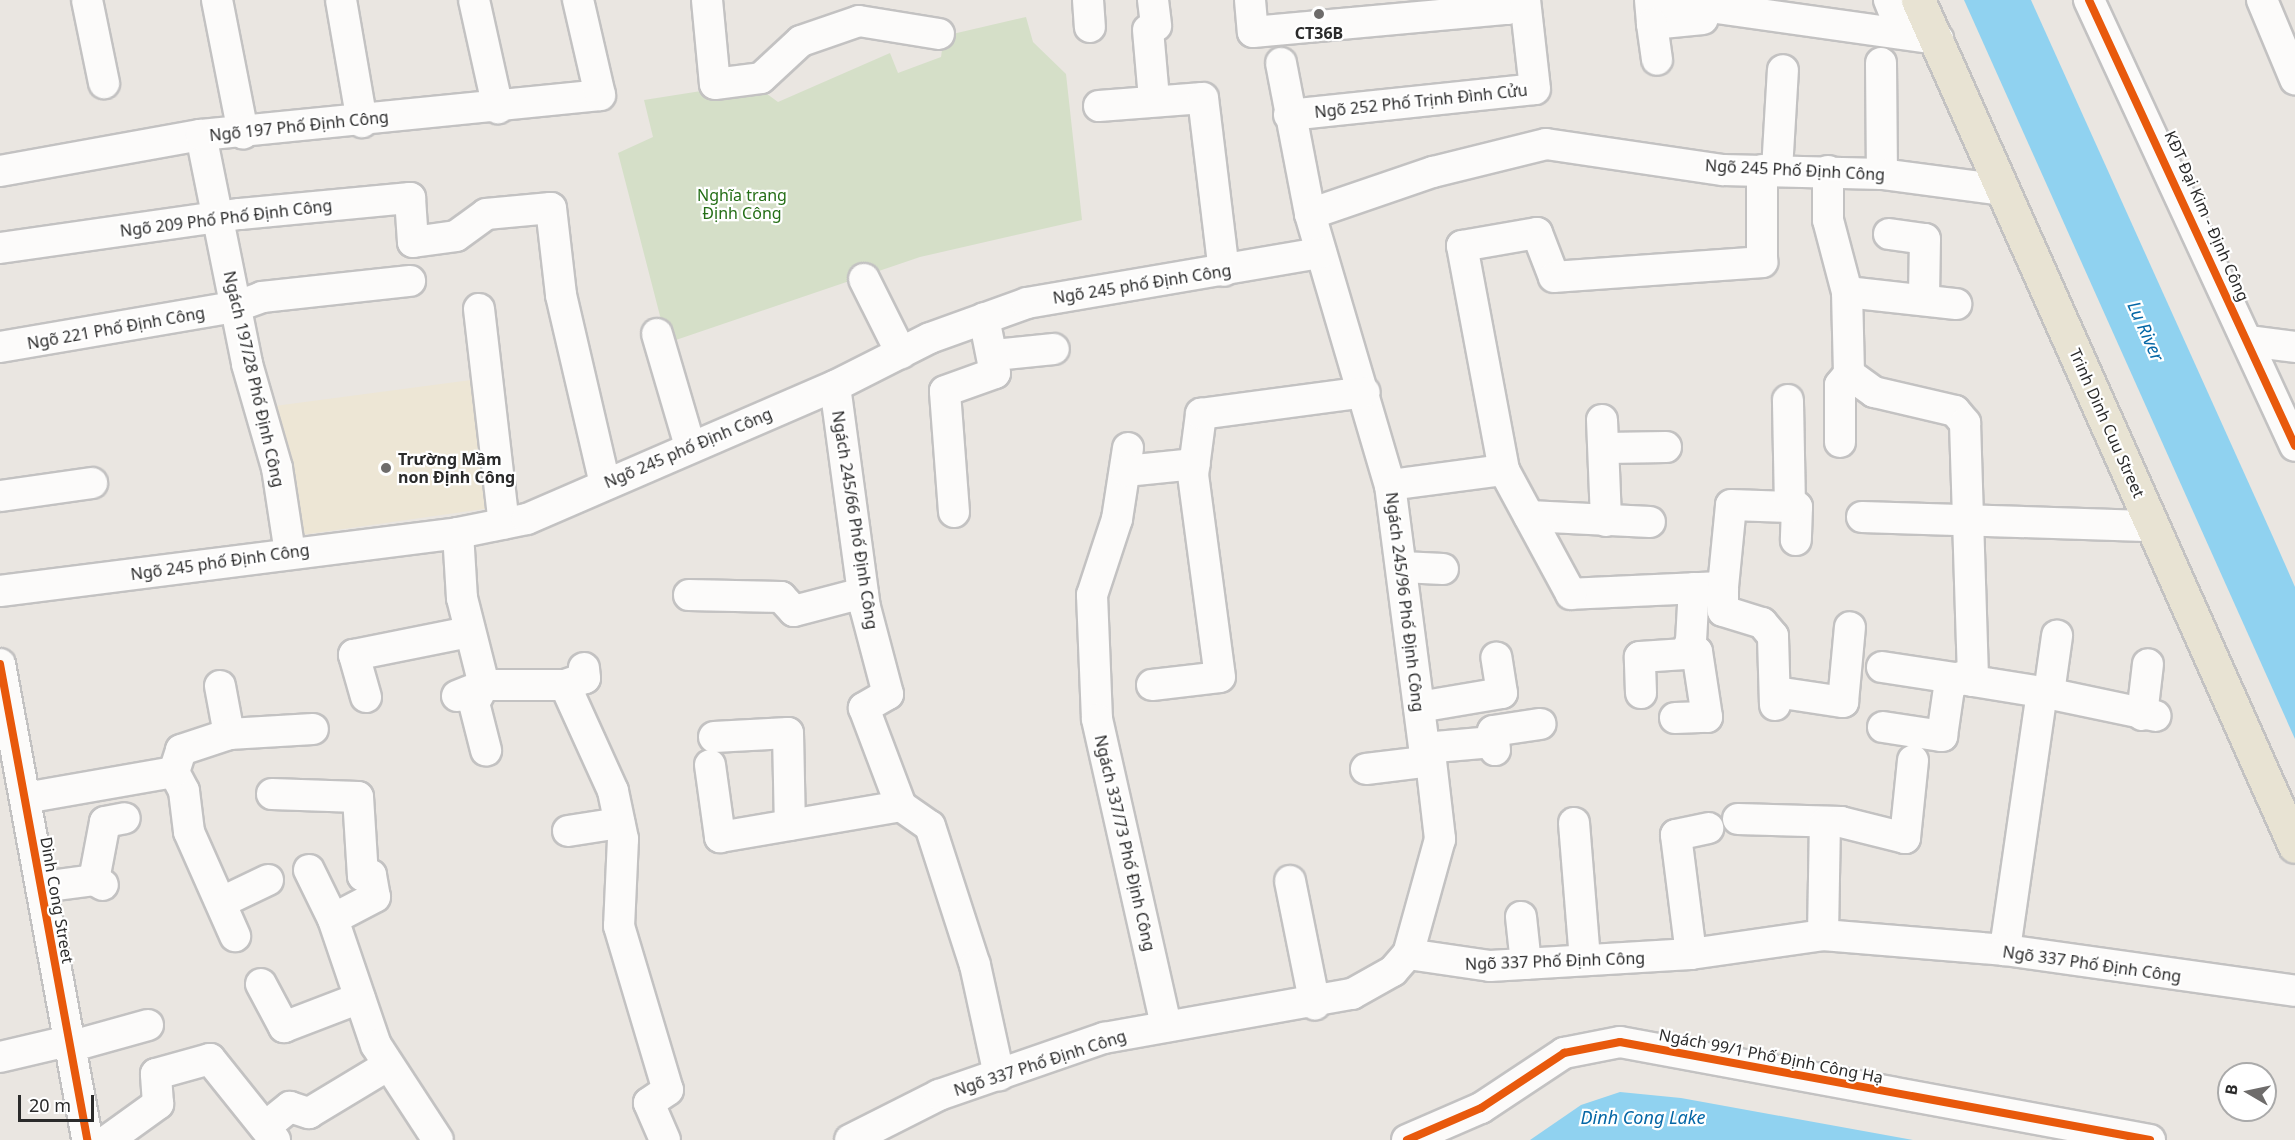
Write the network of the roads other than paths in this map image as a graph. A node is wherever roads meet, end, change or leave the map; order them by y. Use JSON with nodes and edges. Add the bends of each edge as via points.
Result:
{"nodes":[{"id":1,"x":87,"y":0,"type":"edge"},
{"id":2,"x":217,"y":0,"type":"edge"},
{"id":3,"x":341,"y":0,"type":"edge"},
{"id":4,"x":474,"y":0,"type":"edge"},
{"id":5,"x":578,"y":0,"type":"edge"},
{"id":6,"x":707,"y":0,"type":"edge"},
{"id":7,"x":1237,"y":0,"type":"edge"},
{"id":8,"x":1250,"y":0,"type":"edge"},
{"id":9,"x":1889,"y":0,"type":"edge"},
{"id":10,"x":1918,"y":0,"type":"edge"},
{"id":11,"x":2089,"y":0,"type":"edge"},
{"id":12,"x":2262,"y":0,"type":"edge"},
{"id":13,"x":1519,"y":6,"type":"edge"},
{"id":14,"x":1654,"y":8,"type":"edge"},
{"id":15,"x":1152,"y":19,"type":"edge"},
{"id":16,"x":1706,"y":19,"type":"dead end"},
{"id":17,"x":1902,"y":33,"type":"junction"},
{"id":18,"x":939,"y":34,"type":"dead end"},
{"id":19,"x":1938,"y":39,"type":"junction"},
{"id":20,"x":1262,"y":45,"type":"junction"},
{"id":21,"x":2289,"y":53,"type":"edge"},
{"id":22,"x":1657,"y":60,"type":"dead end"},
{"id":23,"x":1881,"y":63,"type":"dead end"},
{"id":24,"x":1783,"y":70,"type":"dead end"},
{"id":25,"x":2295,"y":80,"type":"edge"},
{"id":26,"x":104,"y":83,"type":"dead end"},
{"id":27,"x":1154,"y":98,"type":"junction"},
{"id":28,"x":1099,"y":106,"type":"dead end"},
{"id":29,"x":498,"y":108,"type":"junction"},
{"id":30,"x":1289,"y":115,"type":"junction"},
{"id":31,"x":362,"y":122,"type":"junction"},
{"id":32,"x":243,"y":133,"type":"junction"},
{"id":33,"x":201,"y":135,"type":"junction"},
{"id":34,"x":1770,"y":170,"type":"junction"},
{"id":35,"x":0,"y":171,"type":"edge"},
{"id":36,"x":1828,"y":171,"type":"junction"},
{"id":37,"x":1882,"y":174,"type":"junction"},
{"id":38,"x":2004,"y":190,"type":"junction"},
{"id":39,"x":1310,"y":214,"type":"junction"},
{"id":40,"x":217,"y":217,"type":"junction"},
{"id":41,"x":1889,"y":234,"type":"dead end"},
{"id":42,"x":0,"y":249,"type":"edge"},
{"id":43,"x":1321,"y":253,"type":"junction"},
{"id":44,"x":1224,"y":271,"type":"junction"},
{"id":45,"x":864,"y":279,"type":"dead end"},
{"id":46,"x":410,"y":281,"type":"dead end"},
{"id":47,"x":1846,"y":292,"type":"junction"},
{"id":48,"x":1924,"y":299,"type":"junction"},
{"id":49,"x":1956,"y":304,"type":"dead end"},
{"id":50,"x":235,"y":307,"type":"junction"},
{"id":51,"x":478,"y":309,"type":"dead end"},
{"id":52,"x":984,"y":318,"type":"junction"},
{"id":53,"x":657,"y":334,"type":"dead end"},
{"id":54,"x":2248,"y":341,"type":"junction"},
{"id":55,"x":0,"y":347,"type":"edge"},
{"id":56,"x":2295,"y":347,"type":"edge"},
{"id":57,"x":1054,"y":349,"type":"dead end"},
{"id":58,"x":901,"y":353,"type":"junction"},
{"id":59,"x":995,"y":355,"type":"junction"},
{"id":60,"x":1849,"y":374,"type":"junction"},
{"id":61,"x":835,"y":386,"type":"junction"},
{"id":62,"x":1365,"y":392,"type":"junction"},
{"id":63,"x":1788,"y":400,"type":"dead end"},
{"id":64,"x":1840,"y":442,"type":"dead end"},
{"id":65,"x":690,"y":446,"type":"junction"},
{"id":66,"x":2295,"y":446,"type":"edge"},
{"id":67,"x":1666,"y":447,"type":"dead end"},
{"id":68,"x":1195,"y":464,"type":"junction"},
{"id":69,"x":1504,"y":470,"type":"junction"},
{"id":70,"x":93,"y":483,"type":"dead end"},
{"id":71,"x":605,"y":484,"type":"junction"},
{"id":72,"x":1390,"y":485,"type":"junction"},
{"id":73,"x":0,"y":496,"type":"edge"},
{"id":74,"x":1790,"y":507,"type":"junction"},
{"id":75,"x":954,"y":512,"type":"dead end"},
{"id":76,"x":1529,"y":516,"type":"junction"},
{"id":77,"x":1862,"y":517,"type":"dead end"},
{"id":78,"x":1970,"y":520,"type":"junction"},
{"id":79,"x":1606,"y":521,"type":"junction"},
{"id":80,"x":1650,"y":522,"type":"dead end"},
{"id":81,"x":504,"y":524,"type":"junction"},
{"id":82,"x":2153,"y":526,"type":"junction"},
{"id":83,"x":458,"y":532,"type":"junction"},
{"id":84,"x":1796,"y":540,"type":"dead end"},
{"id":85,"x":290,"y":553,"type":"junction"},
{"id":86,"x":1402,"y":567,"type":"junction"},
{"id":87,"x":1443,"y":569,"type":"dead end"},
{"id":88,"x":1708,"y":587,"type":"junction"},
{"id":89,"x":0,"y":591,"type":"edge"},
{"id":90,"x":863,"y":593,"type":"junction"},
{"id":91,"x":689,"y":595,"type":"dead end"},
{"id":92,"x":1850,"y":627,"type":"dead end"},
{"id":93,"x":469,"y":632,"type":"junction"},
{"id":94,"x":2057,"y":636,"type":"dead end"},
{"id":95,"x":1685,"y":654,"type":"junction"},
{"id":96,"x":1496,"y":657,"type":"dead end"},
{"id":97,"x":0,"y":664,"type":"edge"},
{"id":98,"x":2148,"y":664,"type":"dead end"},
{"id":99,"x":1882,"y":667,"type":"dead end"},
{"id":100,"x":1967,"y":679,"type":"junction"},
{"id":101,"x":1152,"y":685,"type":"dead end"},
{"id":102,"x":220,"y":686,"type":"dead end"},
{"id":103,"x":470,"y":691,"type":"junction"},
{"id":104,"x":2045,"y":692,"type":"junction"},
{"id":105,"x":1641,"y":693,"type":"dead end"},
{"id":106,"x":366,"y":697,"type":"dead end"},
{"id":107,"x":1419,"y":707,"type":"junction"},
{"id":108,"x":1675,"y":718,"type":"dead end"},
{"id":109,"x":1540,"y":724,"type":"dead end"},
{"id":110,"x":1883,"y":727,"type":"dead end"},
{"id":111,"x":313,"y":729,"type":"dead end"},
{"id":112,"x":229,"y":734,"type":"junction"},
{"id":113,"x":486,"y":750,"type":"dead end"},
{"id":114,"x":1427,"y":755,"type":"junction"},
{"id":115,"x":1913,"y":760,"type":"dead end"},
{"id":116,"x":1366,"y":769,"type":"dead end"},
{"id":117,"x":174,"y":772,"type":"junction"},
{"id":118,"x":272,"y":794,"type":"dead end"},
{"id":119,"x":25,"y":798,"type":"junction"},
{"id":120,"x":901,"y":806,"type":"junction"},
{"id":121,"x":125,"y":818,"type":"dead end"},
{"id":122,"x":1738,"y":819,"type":"dead end"},
{"id":123,"x":619,"y":823,"type":"junction"},
{"id":124,"x":1574,"y":823,"type":"dead end"},
{"id":125,"x":1825,"y":823,"type":"junction"},
{"id":126,"x":790,"y":825,"type":"junction"},
{"id":127,"x":1708,"y":828,"type":"dead end"},
{"id":128,"x":568,"y":831,"type":"dead end"},
{"id":129,"x":2295,"y":846,"type":"edge"},
{"id":130,"x":309,"y":870,"type":"dead end"},
{"id":131,"x":268,"y":880,"type":"dead end"},
{"id":132,"x":1290,"y":881,"type":"dead end"},
{"id":133,"x":42,"y":887,"type":"junction"},
{"id":134,"x":222,"y":902,"type":"junction"},
{"id":135,"x":1521,"y":917,"type":"dead end"},
{"id":136,"x":333,"y":919,"type":"junction"},
{"id":137,"x":1823,"y":935,"type":"junction"},
{"id":138,"x":235,"y":936,"type":"dead end"},
{"id":139,"x":2005,"y":950,"type":"junction"},
{"id":140,"x":1408,"y":954,"type":"junction"},
{"id":141,"x":1691,"y":954,"type":"junction"},
{"id":142,"x":1586,"y":960,"type":"junction"},
{"id":143,"x":1526,"y":964,"type":"junction"},
{"id":144,"x":261,"y":984,"type":"dead end"},
{"id":145,"x":2295,"y":991,"type":"edge"},
{"id":146,"x":360,"y":998,"type":"junction"},
{"id":147,"x":1315,"y":1005,"type":"junction"},
{"id":148,"x":148,"y":1025,"type":"dead end"},
{"id":149,"x":1166,"y":1026,"type":"junction"},
{"id":150,"x":69,"y":1044,"type":"junction"},
{"id":151,"x":0,"y":1057,"type":"edge"},
{"id":152,"x":387,"y":1066,"type":"junction"},
{"id":153,"x":999,"y":1075,"type":"junction"},
{"id":154,"x":270,"y":1134,"type":"edge"},
{"id":155,"x":87,"y":1140,"type":"edge"},
{"id":156,"x":108,"y":1140,"type":"edge"},
{"id":157,"x":438,"y":1140,"type":"edge"},
{"id":158,"x":665,"y":1140,"type":"edge"},
{"id":159,"x":850,"y":1140,"type":"edge"},
{"id":160,"x":1407,"y":1140,"type":"edge"},
{"id":161,"x":2150,"y":1140,"type":"edge"}],
"edges":[{"from":1,"to":26,"type":"street"},
{"from":2,"to":32,"type":"street"},
{"from":3,"to":31,"type":"street"},
{"from":4,"to":29,"type":"street"},
{"from":5,"to":29,"type":"street","name":"Ngõ 197 Phố Định Công","via":[[600,95]]},
{"from":6,"to":18,"type":"street","via":[[715,84],[761,78],[801,41],[859,21]]},
{"from":7,"to":20,"type":"street"},
{"from":8,"to":13,"type":"street","via":[[1253,32]]},
{"from":9,"to":17,"type":"street"},
{"from":10,"to":19,"type":"main road","name":"Trinh Dinh Cuu Street"},
{"from":11,"to":54,"type":"street","name":"KĐT Đại Kim - Định Công"},
{"from":12,"to":21,"type":"street"},
{"from":13,"to":20,"type":"street"},
{"from":13,"to":30,"type":"street","name":"Ngõ 252 Phố Trịnh Đình Cửu","via":[[1535,89]]},
{"from":14,"to":16,"type":"street"},
{"from":14,"to":17,"type":"street"},
{"from":14,"to":22,"type":"street"},
{"from":15,"to":27,"type":"street"},
{"from":17,"to":19,"type":"street"},
{"from":19,"to":38,"type":"main road","name":"Trinh Dinh Cuu Street"},
{"from":20,"to":30,"type":"street"},
{"from":21,"to":25,"type":"street"},
{"from":23,"to":37,"type":"street"},
{"from":24,"to":34,"type":"street"},
{"from":27,"to":28,"type":"street"},
{"from":27,"to":44,"type":"street","via":[[1203,98]]},
{"from":29,"to":31,"type":"street","name":"Ngõ 197 Phố Định Công"},
{"from":30,"to":39,"type":"street"},
{"from":31,"to":32,"type":"street","name":"Ngõ 197 Phố Định Công"},
{"from":32,"to":33,"type":"street","name":"Ngõ 197 Phố Định Công"},
{"from":33,"to":35,"type":"street","name":"Ngõ 197 Phố Định Công"},
{"from":33,"to":40,"type":"street","name":"Ngách 197/28 Phố Định Công"},
{"from":34,"to":36,"type":"street","name":"Ngõ 245 Phố Định Công"},
{"from":34,"to":39,"type":"street","name":"Ngõ 245 Phố Định Công","via":[[1723,170],[1546,144],[1433,172]]},
{"from":34,"to":69,"type":"street","via":[[1762,262],[1554,277],[1537,233],[1462,246]]},
{"from":36,"to":37,"type":"street","name":"Ngõ 245 Phố Định Công"},
{"from":36,"to":47,"type":"street","via":[[1828,220]]},
{"from":37,"to":38,"type":"street","name":"Ngõ 245 Phố Định Công"},
{"from":38,"to":82,"type":"main road","name":"Trinh Dinh Cuu Street"},
{"from":39,"to":43,"type":"street"},
{"from":40,"to":42,"type":"street","name":"Ngõ 209 Phố Phố Định Công"},
{"from":40,"to":50,"type":"street","name":"Ngách 197/28 Phố Định Công"},
{"from":40,"to":71,"type":"street","name":"Ngõ 209 Phố Phố Định Công","via":[[410,198],[413,242],[456,236],[486,214],[561,205],[561,295]]},
{"from":41,"to":48,"type":"street","via":[[1925,239]]},
{"from":43,"to":44,"type":"street","name":"Ngõ 245 phố Định Công"},
{"from":43,"to":62,"type":"street","name":"Ngách 245/96 Phố Định Công"},
{"from":44,"to":52,"type":"street","name":"Ngõ 245 phố Định Công","via":[[1027,303]]},
{"from":45,"to":58,"type":"street"},
{"from":46,"to":50,"type":"street","name":"Ngõ 221 Phố Định Công","via":[[262,297]]},
{"from":47,"to":48,"type":"street"},
{"from":47,"to":60,"type":"street"},
{"from":48,"to":49,"type":"street"},
{"from":50,"to":55,"type":"street","name":"Ngõ 221 Phố Định Công"},
{"from":50,"to":85,"type":"street","name":"Ngách 197/28 Phố Định Công","via":[[277,468]]},
{"from":51,"to":81,"type":"street"},
{"from":52,"to":58,"type":"street","name":"Ngõ 245 phố Định Công"},
{"from":52,"to":59,"type":"street"},
{"from":53,"to":65,"type":"street"},
{"from":54,"to":56,"type":"street"},
{"from":54,"to":66,"type":"street","name":"KĐT Đại Kim - Định Công"},
{"from":57,"to":59,"type":"street"},
{"from":58,"to":61,"type":"street","name":"Ngõ 245 phố Định Công"},
{"from":59,"to":75,"type":"street","via":[[995,373],[945,391]]},
{"from":60,"to":64,"type":"street","via":[[1840,385]]},
{"from":60,"to":78,"type":"street","via":[[1874,392],[1955,411],[1965,423]]},
{"from":61,"to":65,"type":"street","name":"Ngõ 245 phố Định Công"},
{"from":61,"to":90,"type":"street","name":"Ngách 245/66 Phố Định Công"},
{"from":62,"to":68,"type":"street","via":[[1201,414]]},
{"from":62,"to":72,"type":"street","name":"Ngách 245/96 Phố Định Công"},
{"from":63,"to":74,"type":"street"},
{"from":65,"to":71,"type":"street","name":"Ngõ 245 phố Định Công"},
{"from":67,"to":79,"type":"street","via":[[1605,434]]},
{"from":68,"to":101,"type":"street","via":[[1220,677]]},
{"from":68,"to":149,"type":"street","name":"Ngách 337/73 Phố Định Công","via":[[1127,459],[1092,595],[1097,719]]},
{"from":69,"to":72,"type":"street"},
{"from":69,"to":76,"type":"street"},
{"from":70,"to":73,"type":"street"},
{"from":71,"to":81,"type":"street","name":"Ngõ 245 phố Định Công"},
{"from":72,"to":86,"type":"street","name":"Ngách 245/96 Phố Định Công"},
{"from":74,"to":84,"type":"street","via":[[1797,507]]},
{"from":74,"to":88,"type":"street","via":[[1731,505]]},
{"from":76,"to":79,"type":"street"},
{"from":76,"to":88,"type":"street","via":[[1571,594]]},
{"from":77,"to":78,"type":"street"},
{"from":78,"to":82,"type":"street"},
{"from":78,"to":100,"type":"street"},
{"from":79,"to":80,"type":"street"},
{"from":81,"to":83,"type":"street","name":"Ngõ 245 phố Định Công"},
{"from":82,"to":129,"type":"main road","name":"Trinh Dinh Cuu Street"},
{"from":83,"to":85,"type":"street","name":"Ngõ 245 phố Định Công"},
{"from":83,"to":93,"type":"street"},
{"from":85,"to":89,"type":"street","name":"Ngõ 245 phố Định Công"},
{"from":86,"to":87,"type":"street"},
{"from":86,"to":107,"type":"street","name":"Ngách 245/96 Phố Định Công"},
{"from":88,"to":92,"type":"street","via":[[1723,611],[1762,623],[1773,636],[1775,699],[1843,702]]},
{"from":88,"to":95,"type":"street"},
{"from":90,"to":91,"type":"street","via":[[794,611],[782,597]]},
{"from":90,"to":120,"type":"street","name":"Ngách 245/66 Phố Định Công","via":[[888,694],[864,708]]},
{"from":93,"to":103,"type":"street"},
{"from":93,"to":106,"type":"street","via":[[354,655]]},
{"from":94,"to":104,"type":"street"},
{"from":95,"to":105,"type":"street","via":[[1640,657]]},
{"from":95,"to":108,"type":"street","via":[[1697,652],[1707,717]]},
{"from":96,"to":107,"type":"street","via":[[1502,693]]},
{"from":97,"to":119,"type":"street","name":"Dinh Cong Street"},
{"from":98,"to":104,"type":"street","via":[[2149,715]]},
{"from":99,"to":100,"type":"street"},
{"from":100,"to":104,"type":"street"},
{"from":100,"to":110,"type":"street","via":[[1949,688],[1942,736]]},
{"from":102,"to":112,"type":"street"},
{"from":103,"to":113,"type":"street"},
{"from":103,"to":123,"type":"street","via":[[574,677],[613,791]]},
{"from":104,"to":139,"type":"street"},
{"from":107,"to":114,"type":"street","name":"Ngách 245/96 Phố Định Công"},
{"from":109,"to":114,"type":"street","via":[[1493,730],[1494,746]]},
{"from":111,"to":112,"type":"street"},
{"from":112,"to":117,"type":"street","via":[[181,750]]},
{"from":114,"to":116,"type":"street"},
{"from":114,"to":140,"type":"street","name":"Ngách 245/96 Phố Định Công","via":[[1440,839]]},
{"from":115,"to":125,"type":"street","via":[[1905,838]]},
{"from":117,"to":119,"type":"street"},
{"from":117,"to":134,"type":"street","via":[[184,790],[189,832]]},
{"from":118,"to":136,"type":"street","via":[[306,787],[357,797],[363,876],[371,875],[375,897]]},
{"from":119,"to":133,"type":"street","name":"Dinh Cong Street"},
{"from":120,"to":126,"type":"street"},
{"from":120,"to":153,"type":"street","via":[[930,826],[975,965]]},
{"from":121,"to":133,"type":"street","via":[[105,822],[98,883]]},
{"from":122,"to":125,"type":"street"},
{"from":123,"to":128,"type":"street"},
{"from":123,"to":158,"type":"street","via":[[619,926],[668,1090],[649,1103]]},
{"from":124,"to":142,"type":"street"},
{"from":125,"to":137,"type":"street"},
{"from":126,"to":126,"type":"street","via":[[720,837],[712,751],[788,733]]},
{"from":127,"to":141,"type":"street","via":[[1676,835]]},
{"from":130,"to":136,"type":"street"},
{"from":131,"to":134,"type":"street"},
{"from":132,"to":147,"type":"street"},
{"from":133,"to":150,"type":"street","name":"Dinh Cong Street"},
{"from":134,"to":138,"type":"street"},
{"from":135,"to":143,"type":"street"},
{"from":136,"to":146,"type":"street"},
{"from":137,"to":139,"type":"street","name":"Ngõ 337 Phố Định Công"},
{"from":137,"to":141,"type":"street","name":"Ngõ 337 Phố Định Công"},
{"from":139,"to":145,"type":"street","name":"Ngõ 337 Phố Định Công"},
{"from":140,"to":143,"type":"street","name":"Ngõ 337 Phố Định Công","via":[[1468,966]]},
{"from":140,"to":147,"type":"street","name":"Ngõ 337 Phố Định Công","via":[[1373,985]]},
{"from":141,"to":142,"type":"street","name":"Ngõ 337 Phố Định Công"},
{"from":142,"to":143,"type":"street","name":"Ngõ 337 Phố Định Công"},
{"from":144,"to":146,"type":"street","via":[[284,1027]]},
{"from":146,"to":152,"type":"street"},
{"from":147,"to":149,"type":"street","name":"Ngõ 337 Phố Định Công"},
{"from":148,"to":150,"type":"street"},
{"from":149,"to":153,"type":"street","name":"Ngõ 337 Phố Định Công","via":[[1104,1038]]},
{"from":150,"to":151,"type":"street"},
{"from":150,"to":155,"type":"street","name":"Dinh Cong Street"},
{"from":152,"to":154,"type":"street","via":[[309,1113],[290,1107]]},
{"from":152,"to":157,"type":"street"},
{"from":153,"to":159,"type":"street","name":"Ngõ 337 Phố Định Công","via":[[910,1108]]},
{"from":154,"to":156,"type":"street","via":[[210,1059],[156,1074],[158,1104]]},
{"from":160,"to":161,"type":"street","name":"Ngách 99/1 Phố Định Công Hạ","via":[[1481,1108],[1564,1053],[1620,1042]]}]}
